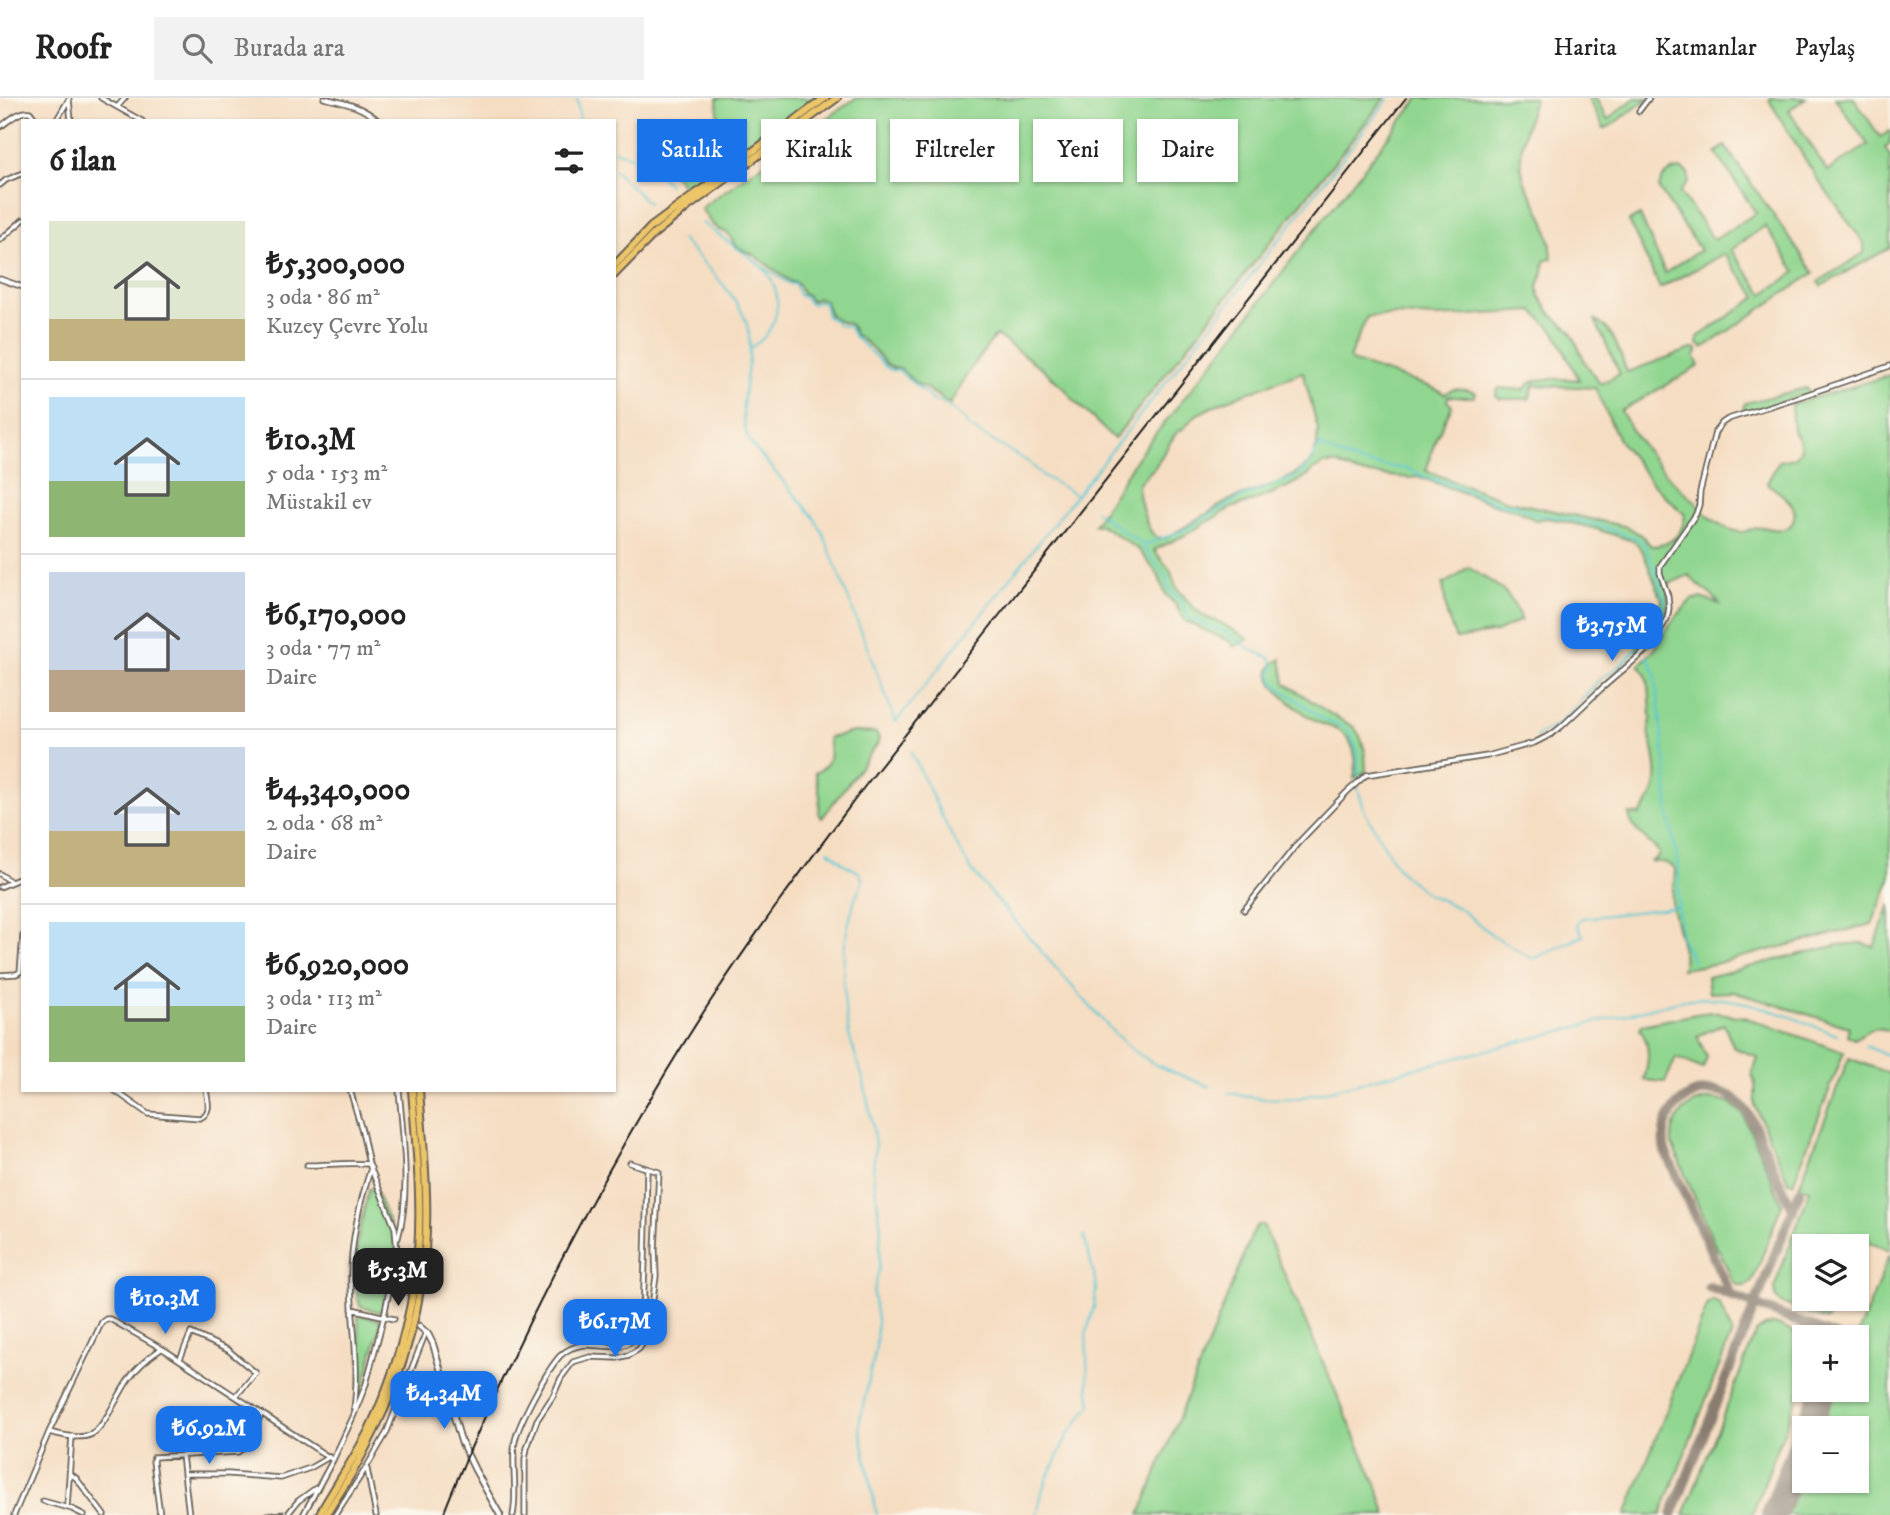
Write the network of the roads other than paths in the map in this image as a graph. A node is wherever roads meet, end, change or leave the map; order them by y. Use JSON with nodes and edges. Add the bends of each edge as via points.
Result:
{"nodes":[{"id":1,"x":101,"y":98,"type":"edge"},
{"id":2,"x":125,"y":98,"type":"edge"},
{"id":3,"x":324,"y":98,"type":"edge"},
{"id":4,"x":825,"y":98,"type":"edge"},
{"id":5,"x":837,"y":98,"type":"edge"},
{"id":6,"x":1649,"y":98,"type":"edge"},
{"id":7,"x":69,"y":99,"type":"edge"},
{"id":8,"x":118,"y":106,"type":"junction"},
{"id":9,"x":1639,"y":111,"type":"dead end"},
{"id":10,"x":35,"y":119,"type":"edge"},
{"id":11,"x":57,"y":119,"type":"edge"},
{"id":12,"x":71,"y":119,"type":"edge"},
{"id":13,"x":139,"y":119,"type":"edge"},
{"id":14,"x":376,"y":119,"type":"edge"},
{"id":15,"x":0,"y":127,"type":"edge"},
{"id":16,"x":21,"y":174,"type":"edge"},
{"id":17,"x":0,"y":185,"type":"edge"},
{"id":18,"x":687,"y":203,"type":"junction"},
{"id":19,"x":21,"y":222,"type":"edge"},
{"id":20,"x":653,"y":230,"type":"junction"},
{"id":21,"x":0,"y":240,"type":"edge"},
{"id":22,"x":616,"y":264,"type":"edge"},
{"id":23,"x":616,"y":273,"type":"edge"},
{"id":24,"x":0,"y":279,"type":"edge"},
{"id":25,"x":21,"y":286,"type":"edge"},
{"id":26,"x":1890,"y":366,"type":"edge"},
{"id":27,"x":0,"y":874,"type":"edge"},
{"id":28,"x":21,"y":878,"type":"edge"},
{"id":29,"x":11,"y":881,"type":"junction"},
{"id":30,"x":0,"y":887,"type":"edge"},
{"id":31,"x":1244,"y":910,"type":"dead end"},
{"id":32,"x":21,"y":960,"type":"edge"},
{"id":33,"x":0,"y":975,"type":"edge"},
{"id":34,"x":117,"y":1092,"type":"edge"},
{"id":35,"x":206,"y":1092,"type":"edge"},
{"id":36,"x":351,"y":1092,"type":"edge"},
{"id":37,"x":399,"y":1092,"type":"edge"},
{"id":38,"x":412,"y":1092,"type":"edge"},
{"id":39,"x":419,"y":1092,"type":"edge"},
{"id":40,"x":630,"y":1163,"type":"dead end"},
{"id":41,"x":307,"y":1165,"type":"dead end"},
{"id":42,"x":370,"y":1166,"type":"junction"},
{"id":43,"x":647,"y":1168,"type":"junction"},
{"id":44,"x":397,"y":1240,"type":"junction"},
{"id":45,"x":352,"y":1309,"type":"junction"},
{"id":46,"x":384,"y":1316,"type":"junction"},
{"id":47,"x":394,"y":1318,"type":"dead end"},
{"id":48,"x":419,"y":1326,"type":"dead end"},
{"id":49,"x":426,"y":1332,"type":"junction"},
{"id":50,"x":162,"y":1348,"type":"junction"},
{"id":51,"x":180,"y":1359,"type":"junction"},
{"id":52,"x":236,"y":1396,"type":"junction"},
{"id":53,"x":262,"y":1413,"type":"junction"},
{"id":54,"x":353,"y":1417,"type":"junction"},
{"id":55,"x":49,"y":1432,"type":"junction"},
{"id":56,"x":72,"y":1436,"type":"junction"},
{"id":57,"x":182,"y":1455,"type":"junction"},
{"id":58,"x":331,"y":1458,"type":"junction"},
{"id":59,"x":366,"y":1468,"type":"junction"},
{"id":60,"x":70,"y":1474,"type":"junction"},
{"id":61,"x":184,"y":1474,"type":"junction"},
{"id":62,"x":318,"y":1487,"type":"junction"},
{"id":63,"x":43,"y":1501,"type":"dead end"},
{"id":64,"x":67,"y":1507,"type":"junction"},
{"id":65,"x":287,"y":1514,"type":"edge"},
{"id":66,"x":14,"y":1515,"type":"edge"},
{"id":67,"x":84,"y":1515,"type":"edge"},
{"id":68,"x":104,"y":1515,"type":"edge"},
{"id":69,"x":160,"y":1515,"type":"edge"},
{"id":70,"x":189,"y":1515,"type":"edge"},
{"id":71,"x":267,"y":1515,"type":"edge"},
{"id":72,"x":303,"y":1515,"type":"edge"},
{"id":73,"x":319,"y":1515,"type":"edge"},
{"id":74,"x":326,"y":1515,"type":"edge"},
{"id":75,"x":335,"y":1515,"type":"edge"},
{"id":76,"x":376,"y":1515,"type":"edge"},
{"id":77,"x":500,"y":1515,"type":"edge"},
{"id":78,"x":513,"y":1515,"type":"edge"},
{"id":79,"x":525,"y":1515,"type":"edge"}],
"edges":[{"from":1,"to":8,"type":"street"},
{"from":2,"to":8,"type":"street"},
{"from":3,"to":14,"type":"street","via":[[360,108]]},
{"from":4,"to":18,"type":"highway"},
{"from":5,"to":18,"type":"highway"},
{"from":6,"to":9,"type":"street"},
{"from":7,"to":11,"type":"street"},
{"from":7,"to":12,"type":"street"},
{"from":8,"to":13,"type":"street"},
{"from":10,"to":15,"type":"street","via":[[25,111]]},
{"from":16,"to":17,"type":"street"},
{"from":18,"to":20,"type":"highway"},
{"from":19,"to":21,"type":"street"},
{"from":20,"to":22,"type":"highway"},
{"from":20,"to":23,"type":"highway"},
{"from":24,"to":25,"type":"street"},
{"from":26,"to":31,"type":"street","via":[[1721,423],[1696,514],[1660,566],[1669,612],[1645,651],[1540,741],[1487,756],[1366,775],[1298,843]]},
{"from":27,"to":29,"type":"street"},
{"from":28,"to":29,"type":"street"},
{"from":29,"to":30,"type":"street"},
{"from":32,"to":33,"type":"street","via":[[20,972]]},
{"from":34,"to":35,"type":"street","via":[[148,1114],[201,1118],[208,1111]]},
{"from":36,"to":42,"type":"street"},
{"from":37,"to":44,"type":"street","via":[[404,1189]]},
{"from":38,"to":73,"type":"highway","via":[[419,1221],[407,1322],[368,1430]]},
{"from":39,"to":74,"type":"highway","via":[[426,1231],[412,1331],[373,1435]]},
{"from":40,"to":43,"type":"street"},
{"from":41,"to":42,"type":"street","via":[[344,1162]]},
{"from":42,"to":44,"type":"street"},
{"from":42,"to":45,"type":"street","via":[[354,1230]]},
{"from":43,"to":78,"type":"street","via":[[639,1331],[625,1345],[579,1346],[557,1360],[517,1435]]},
{"from":43,"to":79,"type":"street","via":[[659,1172],[656,1276],[648,1336],[639,1349],[626,1356],[573,1362],[561,1378],[527,1448]]},
{"from":44,"to":46,"type":"street"},
{"from":45,"to":46,"type":"street"},
{"from":45,"to":54,"type":"street","via":[[357,1364]]},
{"from":46,"to":47,"type":"street"},
{"from":46,"to":54,"type":"street"},
{"from":48,"to":49,"type":"street"},
{"from":49,"to":59,"type":"street","via":[[386,1434]]},
{"from":49,"to":77,"type":"street","via":[[461,1441]]},
{"from":50,"to":51,"type":"street"},
{"from":50,"to":55,"type":"street","via":[[110,1319],[104,1320]]},
{"from":50,"to":56,"type":"street","via":[[130,1376],[98,1430]]},
{"from":51,"to":52,"type":"street"},
{"from":51,"to":52,"type":"street","via":[[191,1333],[228,1350],[256,1373]]},
{"from":52,"to":53,"type":"street"},
{"from":53,"to":57,"type":"street","via":[[238,1452]]},
{"from":53,"to":58,"type":"street"},
{"from":54,"to":58,"type":"street"},
{"from":55,"to":56,"type":"street"},
{"from":55,"to":66,"type":"street"},
{"from":56,"to":60,"type":"street"},
{"from":57,"to":61,"type":"street"},
{"from":57,"to":69,"type":"street","via":[[153,1459]]},
{"from":58,"to":61,"type":"street","via":[[281,1478]]},
{"from":58,"to":62,"type":"street"},
{"from":59,"to":75,"type":"street"},
{"from":59,"to":76,"type":"street"},
{"from":60,"to":64,"type":"street"},
{"from":60,"to":68,"type":"street"},
{"from":61,"to":70,"type":"street"},
{"from":62,"to":65,"type":"street"},
{"from":62,"to":72,"type":"street"},
{"from":63,"to":64,"type":"street"},
{"from":64,"to":67,"type":"street"},
{"from":65,"to":71,"type":"street"}]}
